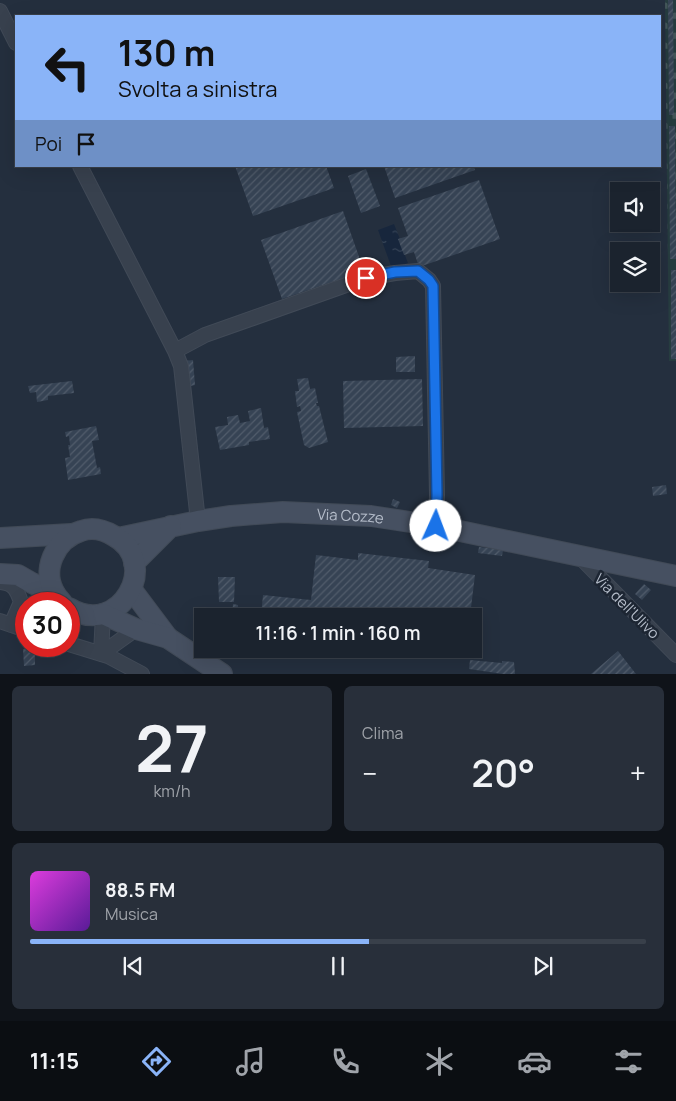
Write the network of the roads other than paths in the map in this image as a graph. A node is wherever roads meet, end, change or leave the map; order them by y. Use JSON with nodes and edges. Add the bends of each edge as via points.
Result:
{"nodes":[{"id":1,"x":0,"y":11,"type":"edge"},
{"id":2,"x":15,"y":41,"type":"edge"},
{"id":3,"x":81,"y":167,"type":"edge"},
{"id":4,"x":175,"y":351,"type":"junction"},
{"id":5,"x":198,"y":521,"type":"junction"},
{"id":6,"x":171,"y":526,"type":"junction"},
{"id":7,"x":436,"y":526,"type":"junction"},
{"id":8,"x":72,"y":534,"type":"junction"},
{"id":9,"x":0,"y":538,"type":"edge"},
{"id":10,"x":118,"y":538,"type":"junction"},
{"id":11,"x":578,"y":556,"type":"junction"},
{"id":12,"x":134,"y":563,"type":"junction"},
{"id":13,"x":0,"y":574,"type":"edge"},
{"id":14,"x":676,"y":576,"type":"edge"},
{"id":15,"x":0,"y":582,"type":"edge"},
{"id":16,"x":132,"y":590,"type":"junction"},
{"id":17,"x":45,"y":592,"type":"edge"},
{"id":18,"x":56,"y":592,"type":"edge"},
{"id":19,"x":80,"y":613,"type":"edge"},
{"id":20,"x":103,"y":614,"type":"junction"},
{"id":21,"x":6,"y":623,"type":"edge"},
{"id":22,"x":136,"y":629,"type":"junction"},
{"id":23,"x":168,"y":638,"type":"junction"},
{"id":24,"x":80,"y":647,"type":"edge"},
{"id":25,"x":101,"y":654,"type":"junction"},
{"id":26,"x":676,"y":655,"type":"edge"},
{"id":27,"x":142,"y":674,"type":"edge"},
{"id":28,"x":222,"y":674,"type":"edge"}],
"edges":[{"from":1,"to":2,"type":"street"},
{"from":3,"to":4,"type":"street"},
{"from":4,"to":5,"type":"street","via":[[181,366]]},
{"from":4,"to":7,"type":"street","via":[[205,335],[366,278],[418,271],[433,286]]},
{"from":5,"to":6,"type":"street","name":"Via Cozze"},
{"from":5,"to":7,"type":"street","name":"Via Cozze","via":[[282,512],[371,516]]},
{"from":6,"to":10,"type":"street","name":"Via Cozze"},
{"from":6,"to":12,"type":"street"},
{"from":7,"to":11,"type":"street","name":"Via Cozze"},
{"from":8,"to":9,"type":"street"},
{"from":8,"to":10,"type":"street","via":[[95,529]]},
{"from":8,"to":18,"type":"street","via":[[60,543],[49,568],[50,581]]},
{"from":10,"to":12,"type":"street","via":[[131,553]]},
{"from":11,"to":14,"type":"street","name":"Via Cozze"},
{"from":11,"to":26,"type":"street","name":"Via dell'Ulivo"},
{"from":12,"to":16,"type":"street"},
{"from":13,"to":17,"type":"street","via":[[18,575]]},
{"from":15,"to":21,"type":"street","via":[[17,589],[21,602]]},
{"from":16,"to":20,"type":"street","via":[[125,601]]},
{"from":16,"to":23,"type":"street"},
{"from":19,"to":20,"type":"street"},
{"from":20,"to":22,"type":"street"},
{"from":20,"to":25,"type":"street"},
{"from":22,"to":23,"type":"street"},
{"from":22,"to":25,"type":"street"},
{"from":23,"to":28,"type":"street"},
{"from":24,"to":25,"type":"street"},
{"from":25,"to":27,"type":"street"}]}
